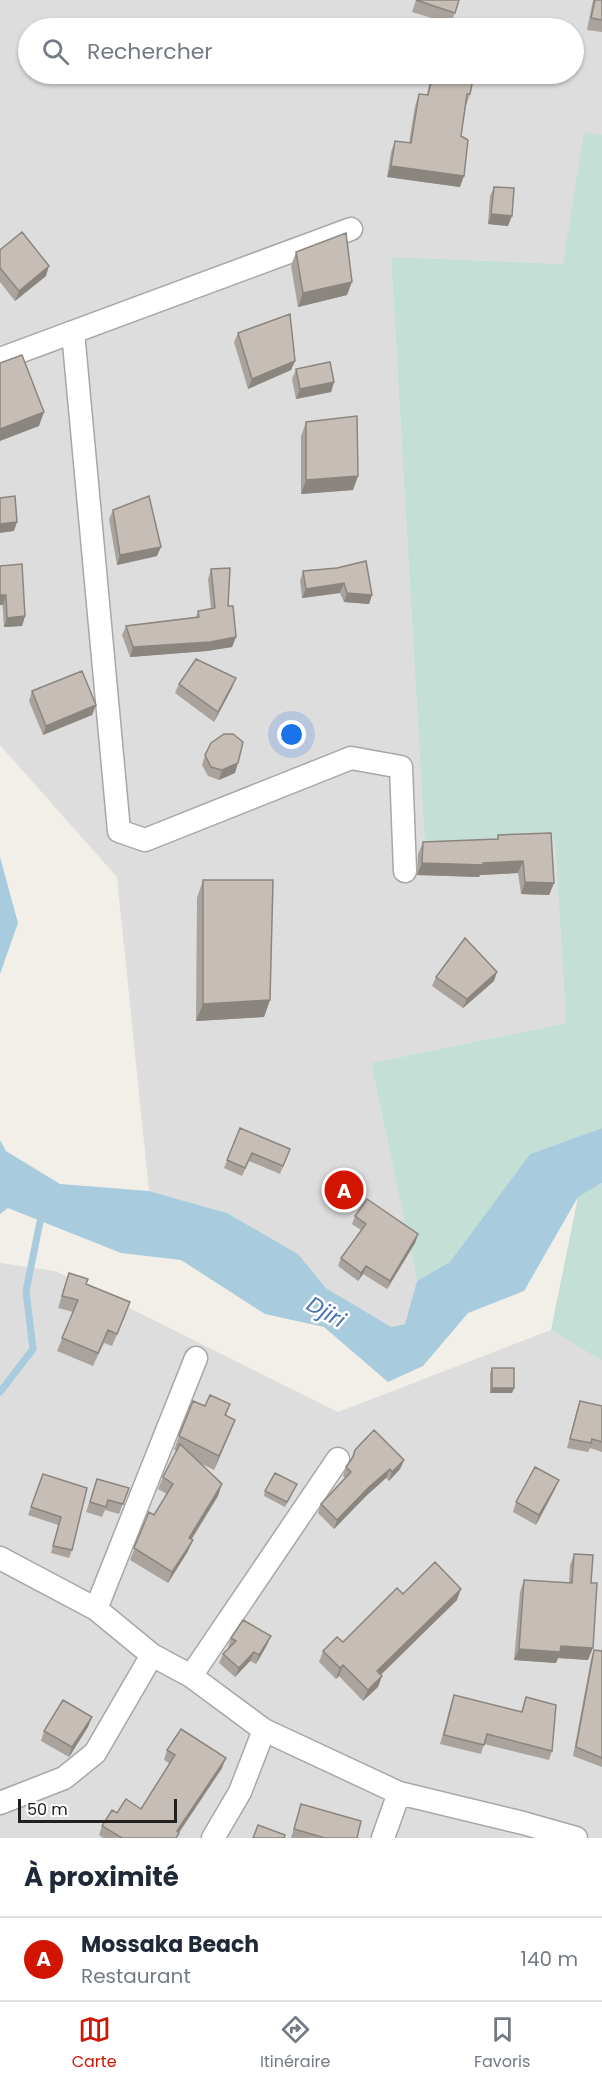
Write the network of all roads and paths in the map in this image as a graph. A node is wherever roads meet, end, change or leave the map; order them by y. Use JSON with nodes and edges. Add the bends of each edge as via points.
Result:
{"nodes":[{"id":1,"x":351,"y":229,"type":"dead end"},
{"id":2,"x":73,"y":332,"type":"junction"},
{"id":3,"x":0,"y":359,"type":"edge"},
{"id":4,"x":405,"y":871,"type":"dead end"},
{"id":5,"x":196,"y":1358,"type":"dead end"},
{"id":6,"x":338,"y":1459,"type":"dead end"},
{"id":7,"x":0,"y":1558,"type":"edge"},
{"id":8,"x":96,"y":1609,"type":"junction"},
{"id":9,"x":152,"y":1655,"type":"junction"},
{"id":10,"x":190,"y":1676,"type":"junction"},
{"id":11,"x":264,"y":1730,"type":"junction"},
{"id":12,"x":399,"y":1792,"type":"junction"},
{"id":13,"x":0,"y":1803,"type":"edge"},
{"id":14,"x":213,"y":1838,"type":"edge"},
{"id":15,"x":383,"y":1838,"type":"edge"},
{"id":16,"x":576,"y":1838,"type":"edge"}],
"edges":[{"from":1,"to":2,"type":"street"},
{"from":2,"to":3,"type":"street"},
{"from":2,"to":4,"type":"street","via":[[119,831],[145,840],[351,758],[401,767]]},
{"from":5,"to":8,"type":"street"},
{"from":6,"to":10,"type":"street"},
{"from":7,"to":8,"type":"street"},
{"from":8,"to":9,"type":"street"},
{"from":9,"to":10,"type":"street"},
{"from":9,"to":13,"type":"street","via":[[95,1753],[64,1778]]},
{"from":10,"to":11,"type":"street"},
{"from":11,"to":12,"type":"street"},
{"from":11,"to":14,"type":"street","via":[[240,1792]]},
{"from":12,"to":15,"type":"street"},
{"from":12,"to":16,"type":"street"}]}
